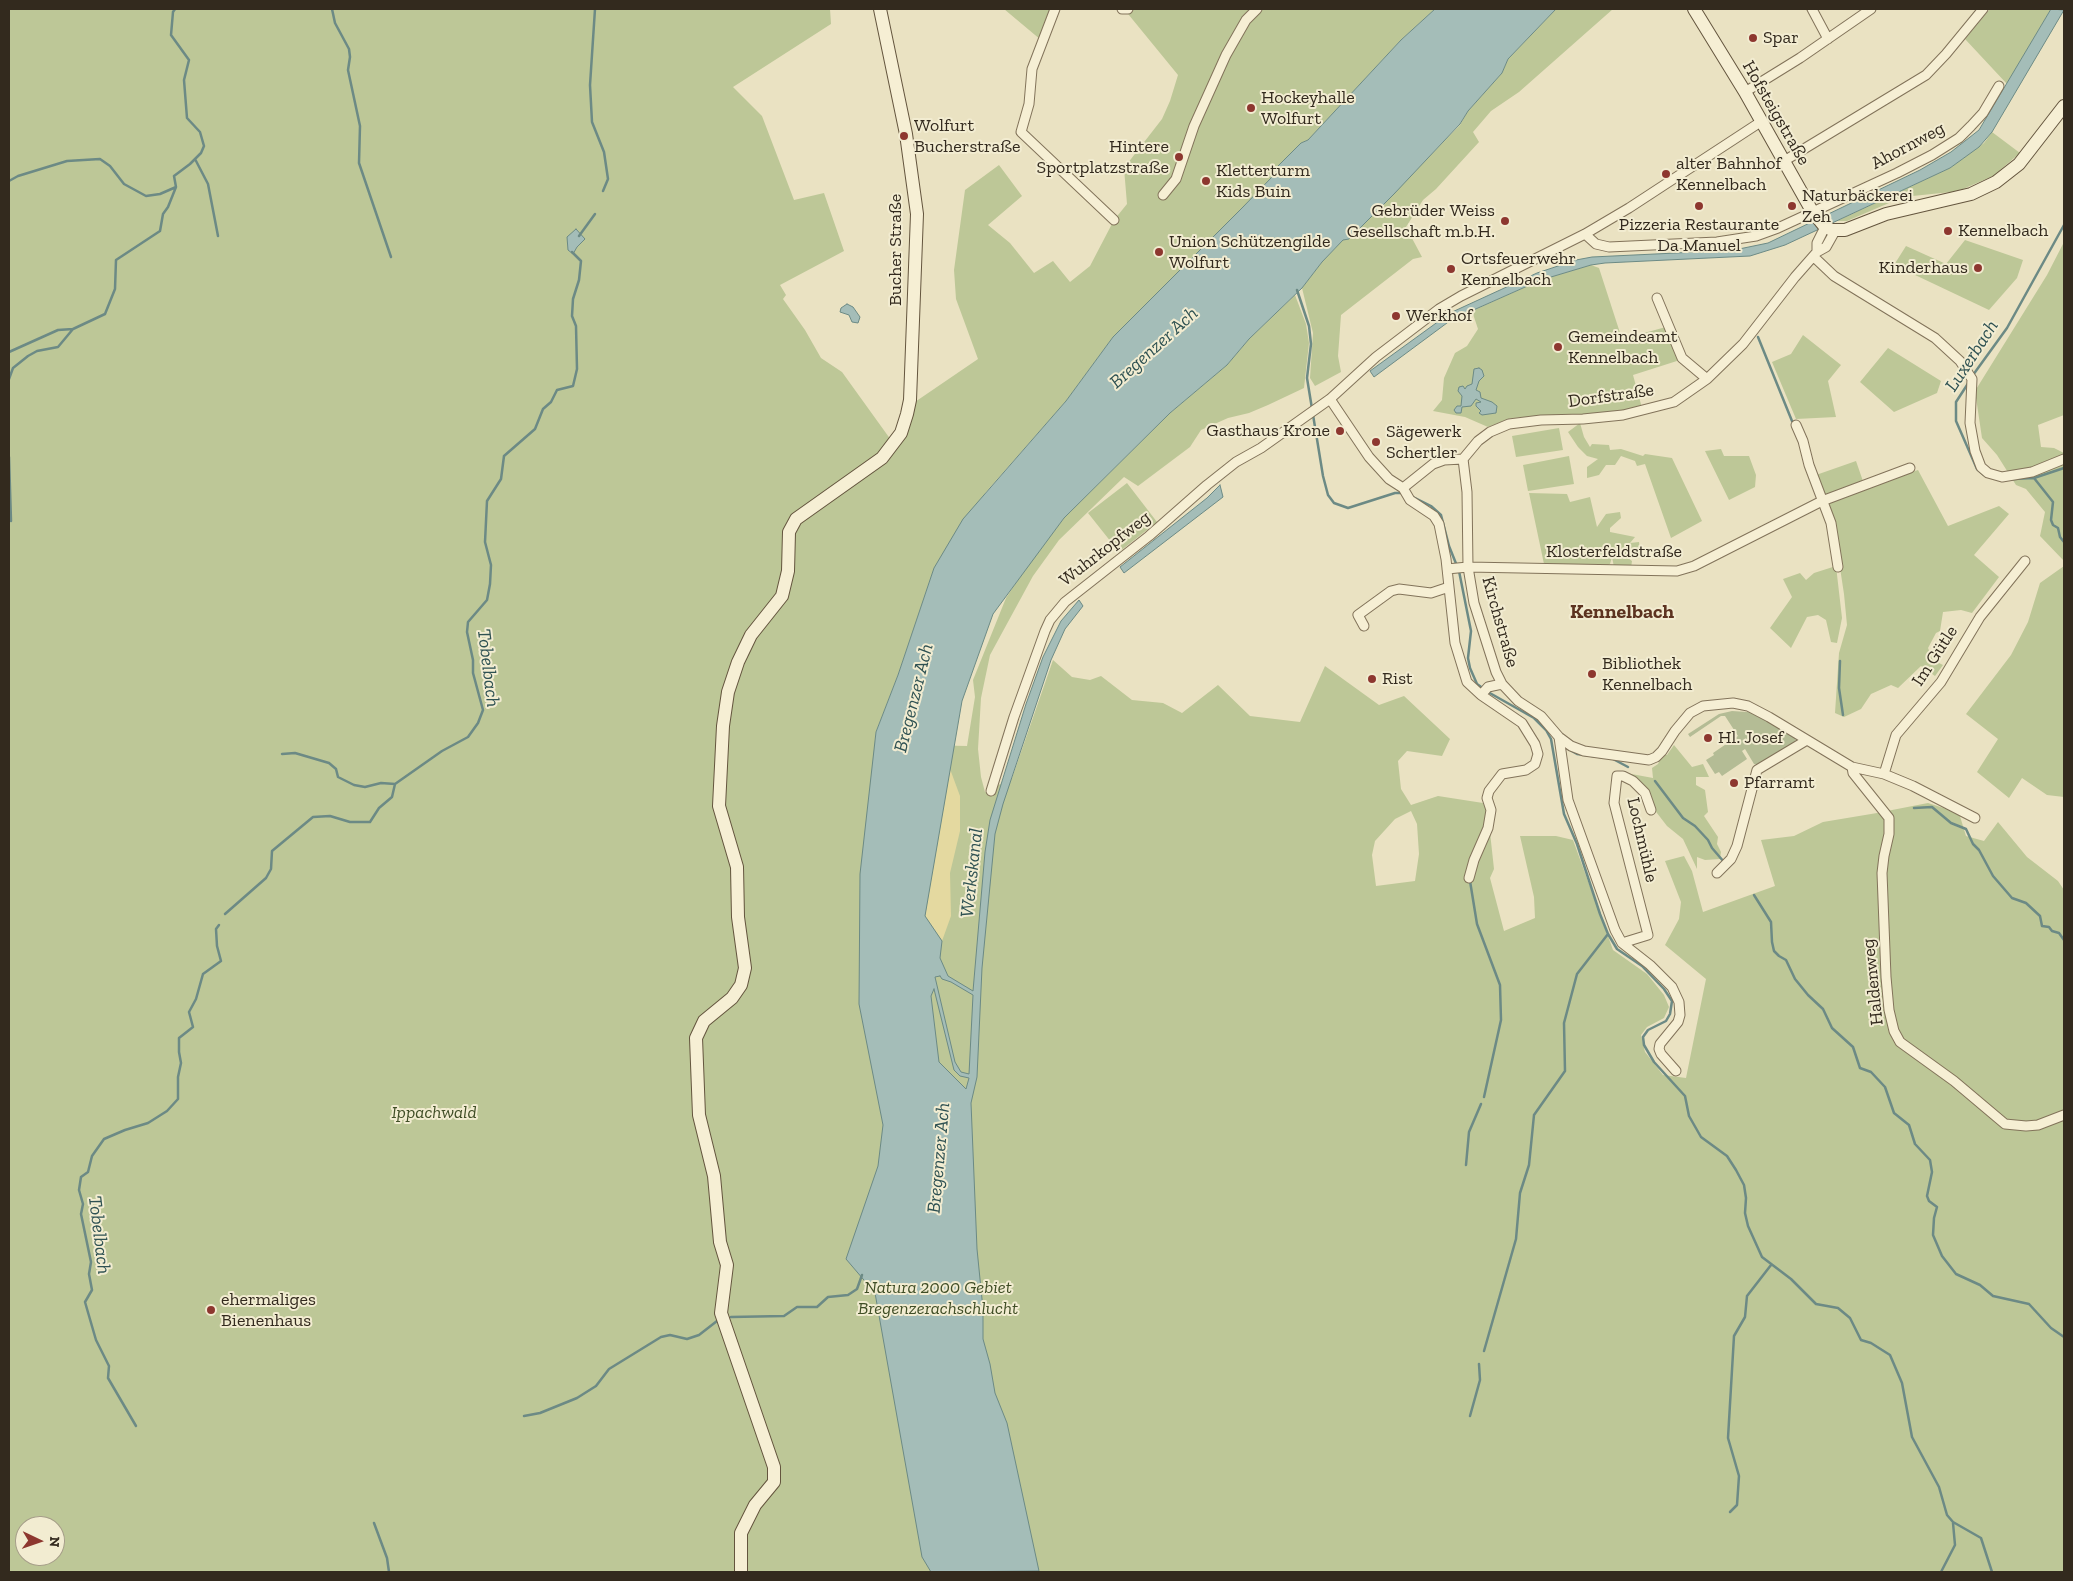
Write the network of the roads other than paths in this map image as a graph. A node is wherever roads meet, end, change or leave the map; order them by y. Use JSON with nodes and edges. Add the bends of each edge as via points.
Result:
{"nodes":[{"id":1,"x":880,"y":9,"type":"edge"},
{"id":2,"x":1055,"y":9,"type":"edge"},
{"id":3,"x":1122,"y":9,"type":"edge"},
{"id":4,"x":1128,"y":9,"type":"edge"},
{"id":5,"x":1257,"y":9,"type":"edge"},
{"id":6,"x":1694,"y":9,"type":"edge"},
{"id":7,"x":1812,"y":9,"type":"edge"},
{"id":8,"x":1871,"y":9,"type":"edge"},
{"id":9,"x":1983,"y":9,"type":"edge"},
{"id":10,"x":1828,"y":38,"type":"junction"},
{"id":11,"x":1999,"y":86,"type":"dead end"},
{"id":12,"x":1745,"y":92,"type":"junction"},
{"id":13,"x":2064,"y":106,"type":"edge"},
{"id":14,"x":1762,"y":121,"type":"junction"},
{"id":15,"x":1784,"y":161,"type":"junction"},
{"id":16,"x":1163,"y":195,"type":"dead end"},
{"id":17,"x":1812,"y":211,"type":"junction"},
{"id":18,"x":1114,"y":220,"type":"dead end"},
{"id":19,"x":1831,"y":229,"type":"junction"},
{"id":20,"x":1585,"y":234,"type":"junction"},
{"id":21,"x":1815,"y":254,"type":"junction"},
{"id":22,"x":1657,"y":298,"type":"dead end"},
{"id":23,"x":1707,"y":379,"type":"junction"},
{"id":24,"x":1330,"y":399,"type":"junction"},
{"id":25,"x":1796,"y":425,"type":"dead end"},
{"id":26,"x":2064,"y":458,"type":"edge"},
{"id":27,"x":1463,"y":459,"type":"junction"},
{"id":28,"x":1910,"y":468,"type":"dead end"},
{"id":29,"x":1405,"y":492,"type":"junction"},
{"id":30,"x":1822,"y":501,"type":"junction"},
{"id":31,"x":2025,"y":561,"type":"dead end"},
{"id":32,"x":1838,"y":566,"type":"dead end"},
{"id":33,"x":1466,"y":567,"type":"junction"},
{"id":34,"x":1449,"y":568,"type":"junction"},
{"id":35,"x":1449,"y":587,"type":"junction"},
{"id":36,"x":1364,"y":626,"type":"dead end"},
{"id":37,"x":1502,"y":684,"type":"junction"},
{"id":38,"x":1484,"y":691,"type":"junction"},
{"id":39,"x":1559,"y":737,"type":"junction"},
{"id":40,"x":1807,"y":740,"type":"junction"},
{"id":41,"x":1852,"y":767,"type":"junction"},
{"id":42,"x":1884,"y":774,"type":"junction"},
{"id":43,"x":991,"y":791,"type":"dead end"},
{"id":44,"x":1651,"y":810,"type":"dead end"},
{"id":45,"x":1975,"y":818,"type":"dead end"},
{"id":46,"x":1717,"y":873,"type":"dead end"},
{"id":47,"x":1469,"y":878,"type":"dead end"},
{"id":48,"x":1622,"y":944,"type":"junction"},
{"id":49,"x":1676,"y":1071,"type":"dead end"},
{"id":50,"x":2064,"y":1115,"type":"edge"},
{"id":51,"x":741,"y":1572,"type":"edge"}],
"edges":[{"from":1,"to":51,"type":"street","name":"Bucher Straße","via":[[906,134],[916,214],[910,400],[901,433],[882,458],[796,519],[789,532],[788,571],[782,596],[751,635],[738,662],[728,692],[723,726],[719,806],[737,867],[738,918],[745,968],[741,985],[732,998],[704,1021],[696,1038],[699,1115],[714,1176],[720,1242],[727,1265],[722,1313],[774,1467],[774,1482],[754,1506],[741,1534]]},
{"from":2,"to":18,"type":"street","via":[[1032,69],[1030,104],[1021,132]]},
{"from":3,"to":4,"type":"street"},
{"from":5,"to":16,"type":"street","via":[[1246,20],[1226,55],[1194,126],[1176,179]]},
{"from":6,"to":12,"type":"street","name":"Hofsteigstraße"},
{"from":7,"to":10,"type":"street"},
{"from":8,"to":10,"type":"street"},
{"from":9,"to":15,"type":"street","via":[[1926,75]]},
{"from":10,"to":12,"type":"street"},
{"from":11,"to":17,"type":"street","name":"Ahornweg","via":[[1983,113],[1959,138],[1897,173]]},
{"from":12,"to":14,"type":"street","name":"Hofsteigstraße"},
{"from":13,"to":19,"type":"street","via":[[2019,164],[1996,182],[1971,194],[1897,211],[1845,230]]},
{"from":14,"to":15,"type":"street","name":"Hofsteigstraße"},
{"from":14,"to":20,"type":"street","name":"Wuhrkopfweg"},
{"from":15,"to":17,"type":"street","name":"Hofsteigstraße"},
{"from":17,"to":19,"type":"street","name":"Hofsteigstraße"},
{"from":17,"to":20,"type":"street","name":"Ahornweg","via":[[1756,236],[1717,242],[1609,247],[1596,244]]},
{"from":19,"to":21,"type":"street","name":"Dorfstraße","via":[[1817,243]]},
{"from":20,"to":24,"type":"street","name":"Wuhrkopfweg","via":[[1439,308],[1376,357]]},
{"from":21,"to":23,"type":"street","name":"Dorfstraße","via":[[1743,344]]},
{"from":21,"to":26,"type":"street","via":[[1834,276],[1950,349],[1970,375],[1972,437],[1981,467],[2002,477],[2032,472]]},
{"from":22,"to":23,"type":"street","via":[[1682,358]]},
{"from":23,"to":27,"type":"street","name":"Dorfstraße","via":[[1674,402],[1638,412],[1509,424],[1478,441]]},
{"from":24,"to":29,"type":"street","via":[[1369,457]]},
{"from":24,"to":43,"type":"street","name":"Wuhrkopfweg","via":[[1206,485],[1057,610],[1045,631]]},
{"from":25,"to":30,"type":"street"},
{"from":27,"to":29,"type":"street","via":[[1433,464]]},
{"from":27,"to":33,"type":"street","name":"Kirchstraße","via":[[1469,535]]},
{"from":28,"to":30,"type":"street","name":"Klosterfeldstraße"},
{"from":29,"to":34,"type":"street","via":[[1439,524]]},
{"from":30,"to":32,"type":"street","via":[[1831,523]]},
{"from":30,"to":33,"type":"street","name":"Klosterfeldstraße","via":[[1694,566],[1677,571]]},
{"from":31,"to":42,"type":"street","name":"Im Gütle","via":[[1980,617],[1941,682],[1896,734]]},
{"from":33,"to":34,"type":"street","name":"Klosterfeldstraße"},
{"from":33,"to":37,"type":"street","name":"Kirchstraße","via":[[1474,603]]},
{"from":34,"to":35,"type":"street"},
{"from":35,"to":36,"type":"street","via":[[1431,593],[1391,591],[1358,615]]},
{"from":35,"to":38,"type":"street","via":[[1452,627],[1467,682]]},
{"from":37,"to":38,"type":"street"},
{"from":37,"to":39,"type":"street","name":"Kirchstraße","via":[[1518,701],[1541,716]]},
{"from":38,"to":47,"type":"street","via":[[1522,723],[1538,754],[1535,764],[1526,770],[1502,774],[1494,781],[1487,798],[1491,810],[1488,828]]},
{"from":39,"to":40,"type":"street","name":"Kirchstraße","via":[[1584,751],[1649,760],[1662,751],[1690,713],[1703,706],[1733,703],[1748,706]]},
{"from":39,"to":48,"type":"street","via":[[1568,800],[1603,901]]},
{"from":40,"to":41,"type":"street","name":"Kirchstraße"},
{"from":40,"to":46,"type":"street","via":[[1757,770],[1737,846],[1731,859]]},
{"from":41,"to":42,"type":"street"},
{"from":41,"to":50,"type":"street","name":"Haldenweg","via":[[1889,818],[1882,873],[1886,977],[1889,1010],[1900,1042],[2005,1124],[2032,1126]]},
{"from":42,"to":45,"type":"street"},
{"from":44,"to":48,"type":"street","name":"Lochmühle","via":[[1644,793],[1633,781],[1617,776],[1614,803],[1648,934]]},
{"from":48,"to":49,"type":"street","via":[[1672,987],[1679,1002],[1678,1022],[1659,1049]]}]}
